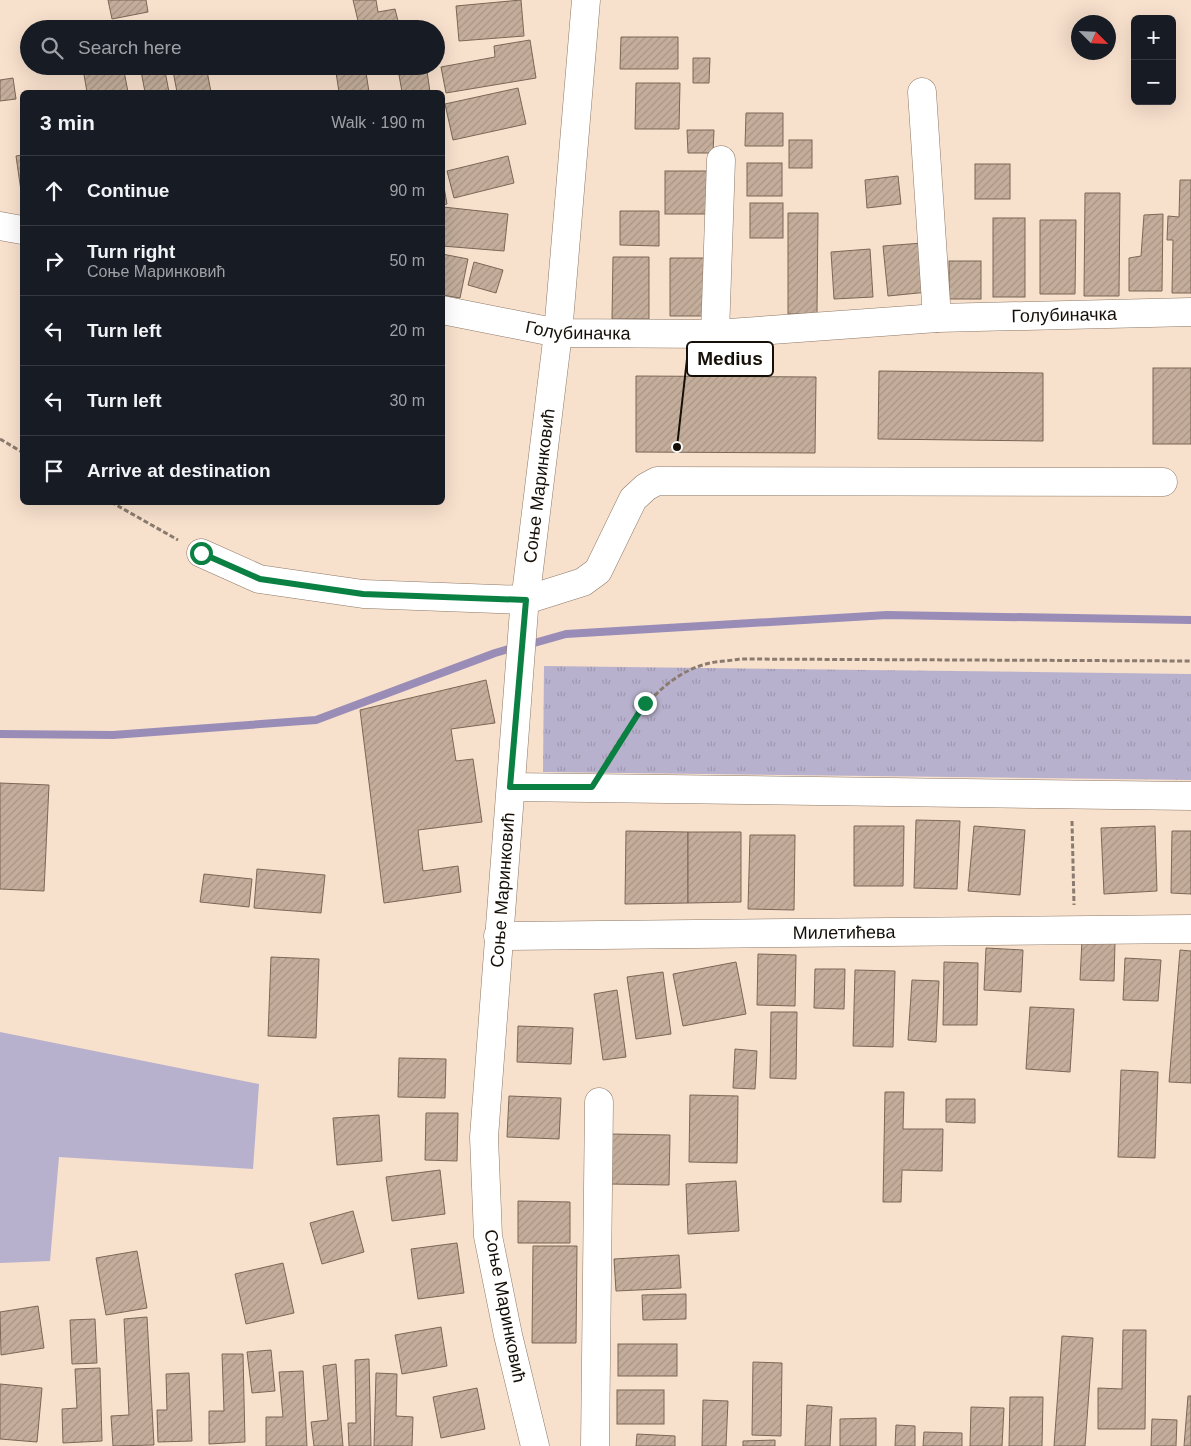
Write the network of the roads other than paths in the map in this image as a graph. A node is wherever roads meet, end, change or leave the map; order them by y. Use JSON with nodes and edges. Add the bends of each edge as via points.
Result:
{"nodes":[{"id":1,"x":586,"y":0,"type":"edge"},
{"id":2,"x":922,"y":92,"type":"dead end"},
{"id":3,"x":721,"y":160,"type":"dead end"},
{"id":4,"x":0,"y":226,"type":"edge"},
{"id":5,"x":20,"y":230,"type":"edge"},
{"id":6,"x":445,"y":311,"type":"edge"},
{"id":7,"x":1191,"y":312,"type":"edge"},
{"id":8,"x":937,"y":318,"type":"junction"},
{"id":9,"x":558,"y":333,"type":"junction"},
{"id":10,"x":715,"y":334,"type":"junction"},
{"id":11,"x":1163,"y":482,"type":"dead end"},
{"id":12,"x":201,"y":553,"type":"road end"},
{"id":13,"x":525,"y":605,"type":"junction"},
{"id":14,"x":510,"y":787,"type":"junction"},
{"id":15,"x":1191,"y":796,"type":"edge"},
{"id":16,"x":1191,"y":928,"type":"edge"},
{"id":17,"x":498,"y":936,"type":"junction"},
{"id":18,"x":599,"y":1102,"type":"dead end"},
{"id":19,"x":535,"y":1446,"type":"edge"},
{"id":20,"x":595,"y":1446,"type":"edge"}],
"edges":[{"from":1,"to":9,"type":"street","name":"Соње Маринковић"},
{"from":2,"to":8,"type":"street"},
{"from":3,"to":10,"type":"street"},
{"from":4,"to":5,"type":"street"},
{"from":6,"to":9,"type":"street","name":"Голубиначка"},
{"from":7,"to":8,"type":"street","name":"Голубиначка"},
{"from":8,"to":10,"type":"street","name":"Голубиначка"},
{"from":9,"to":10,"type":"street","name":"Голубиначка"},
{"from":9,"to":13,"type":"street","name":"Соње Маринковић"},
{"from":11,"to":13,"type":"street","via":[[657,481],[633,499],[598,571],[583,582]]},
{"from":12,"to":13,"type":"street","via":[[260,579],[278,582],[363,594]]},
{"from":13,"to":14,"type":"street","name":"Соње Маринковић"},
{"from":14,"to":15,"type":"street"},
{"from":14,"to":17,"type":"street","name":"Соње Маринковић"},
{"from":16,"to":17,"type":"street","name":"Милетићева"},
{"from":17,"to":19,"type":"street","name":"Соње Маринковић","via":[[484,1137],[488,1236]]},
{"from":18,"to":20,"type":"street"}]}
